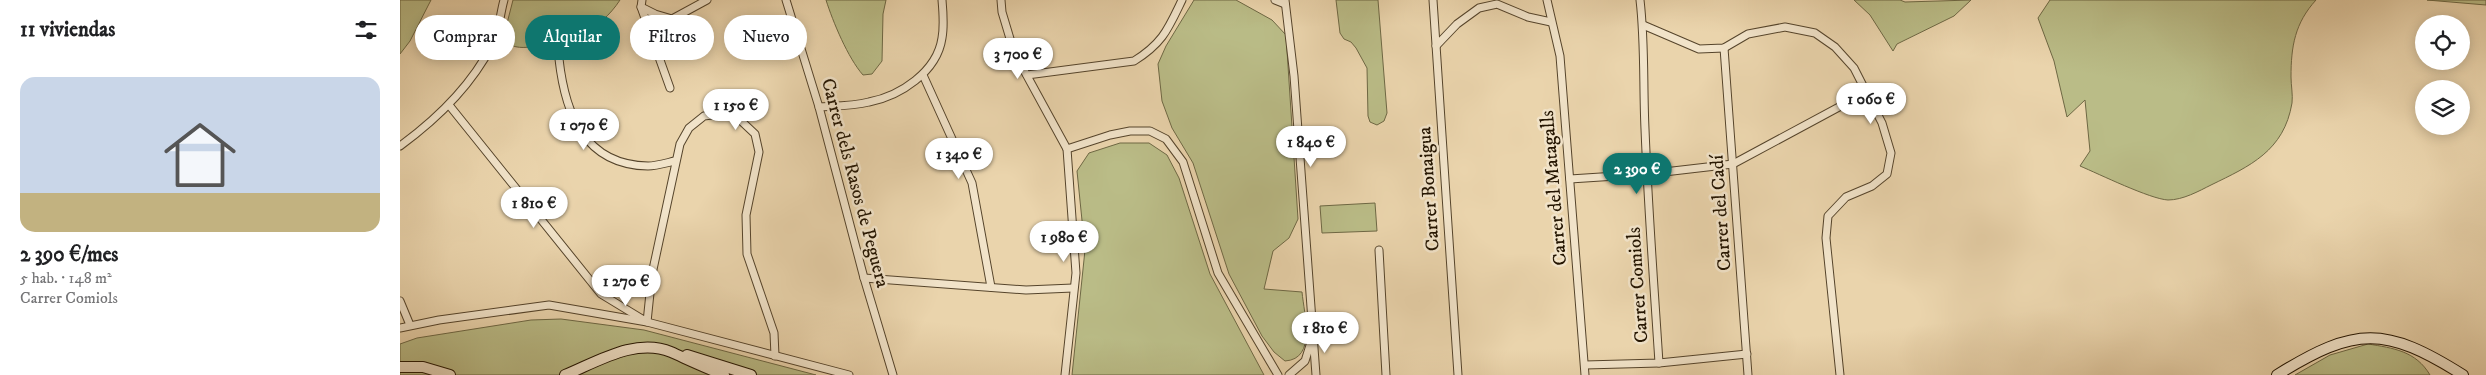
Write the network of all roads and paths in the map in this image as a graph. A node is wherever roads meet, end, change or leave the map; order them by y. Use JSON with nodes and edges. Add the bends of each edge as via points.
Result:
{"nodes":[{"id":1,"x":504,"y":0,"type":"edge"},
{"id":2,"x":707,"y":0,"type":"edge"},
{"id":3,"x":786,"y":0,"type":"edge"},
{"id":4,"x":942,"y":0,"type":"edge"},
{"id":5,"x":1000,"y":0,"type":"edge"},
{"id":6,"x":1182,"y":0,"type":"edge"},
{"id":7,"x":1275,"y":0,"type":"edge"},
{"id":8,"x":1433,"y":0,"type":"edge"},
{"id":9,"x":1547,"y":0,"type":"edge"},
{"id":10,"x":1640,"y":0,"type":"edge"},
{"id":11,"x":1285,"y":2,"type":"edge"},
{"id":12,"x":642,"y":3,"type":"edge"},
{"id":13,"x":1551,"y":22,"type":"junction"},
{"id":14,"x":1643,"y":25,"type":"junction"},
{"id":15,"x":1436,"y":46,"type":"junction"},
{"id":16,"x":1724,"y":48,"type":"junction"},
{"id":17,"x":559,"y":60,"type":"dead end"},
{"id":18,"x":922,"y":75,"type":"junction"},
{"id":19,"x":1028,"y":75,"type":"junction"},
{"id":20,"x":670,"y":88,"type":"dead end"},
{"id":21,"x":1865,"y":93,"type":"junction"},
{"id":22,"x":449,"y":105,"type":"junction"},
{"id":23,"x":819,"y":107,"type":"junction"},
{"id":24,"x":400,"y":146,"type":"edge"},
{"id":25,"x":1067,"y":149,"type":"junction"},
{"id":26,"x":674,"y":161,"type":"junction"},
{"id":27,"x":1733,"y":164,"type":"junction"},
{"id":28,"x":1647,"y":174,"type":"junction"},
{"id":29,"x":1570,"y":179,"type":"junction"},
{"id":30,"x":1379,"y":250,"type":"dead end"},
{"id":31,"x":864,"y":278,"type":"junction"},
{"id":32,"x":991,"y":288,"type":"junction"},
{"id":33,"x":1072,"y":288,"type":"junction"},
{"id":34,"x":400,"y":301,"type":"edge"},
{"id":35,"x":647,"y":322,"type":"junction"},
{"id":36,"x":410,"y":325,"type":"junction"},
{"id":37,"x":400,"y":328,"type":"edge"},
{"id":38,"x":1312,"y":335,"type":"junction"},
{"id":39,"x":671,"y":352,"type":"junction"},
{"id":40,"x":1746,"y":354,"type":"junction"},
{"id":41,"x":775,"y":356,"type":"junction"},
{"id":42,"x":1659,"y":364,"type":"junction"},
{"id":43,"x":1585,"y":365,"type":"junction"},
{"id":44,"x":400,"y":367,"type":"edge"},
{"id":45,"x":450,"y":375,"type":"edge"},
{"id":46,"x":565,"y":375,"type":"edge"},
{"id":47,"x":724,"y":375,"type":"edge"},
{"id":48,"x":751,"y":375,"type":"edge"},
{"id":49,"x":849,"y":375,"type":"edge"},
{"id":50,"x":893,"y":375,"type":"edge"},
{"id":51,"x":1065,"y":375,"type":"edge"},
{"id":52,"x":1278,"y":375,"type":"edge"},
{"id":53,"x":1289,"y":375,"type":"edge"},
{"id":54,"x":1316,"y":375,"type":"edge"},
{"id":55,"x":1386,"y":375,"type":"edge"},
{"id":56,"x":1458,"y":375,"type":"edge"},
{"id":57,"x":1585,"y":375,"type":"edge"},
{"id":58,"x":1748,"y":375,"type":"edge"},
{"id":59,"x":1840,"y":375,"type":"edge"},
{"id":60,"x":2277,"y":375,"type":"edge"},
{"id":61,"x":2464,"y":375,"type":"edge"}],
"edges":[{"from":1,"to":22,"type":"street","via":[[493,43]]},
{"from":2,"to":12,"type":"street","via":[[672,19],[655,14]]},
{"from":3,"to":23,"type":"street","name":"Carrer dels Rasos de Peguera"},
{"from":4,"to":18,"type":"street","via":[[942,39],[935,58]]},
{"from":5,"to":19,"type":"street","via":[[1014,52]]},
{"from":6,"to":19,"type":"street","via":[[1165,34],[1147,53],[1134,61]]},
{"from":7,"to":11,"type":"street"},
{"from":8,"to":15,"type":"street","name":"Carrer Bonaigua"},
{"from":9,"to":13,"type":"street","name":"Carrer del Matagalls"},
{"from":10,"to":14,"type":"street"},
{"from":11,"to":38,"type":"street","via":[[1294,76]]},
{"from":12,"to":20,"type":"street"},
{"from":13,"to":15,"type":"street","via":[[1497,4],[1479,8],[1457,24]]},
{"from":13,"to":29,"type":"street","name":"Carrer del Matagalls","via":[[1560,56]]},
{"from":14,"to":16,"type":"street","via":[[1699,49]]},
{"from":14,"to":28,"type":"street","name":"Carrer Comiols"},
{"from":15,"to":56,"type":"street","name":"Carrer Bonaigua"},
{"from":16,"to":21,"type":"street","via":[[1748,34],[1785,28],[1815,33],[1835,47],[1854,68]]},
{"from":16,"to":27,"type":"street","name":"Carrer del Cadí"},
{"from":17,"to":26,"type":"street","via":[[562,88],[582,136],[601,152],[622,162],[648,166]]},
{"from":18,"to":23,"type":"street","via":[[896,94],[868,103]]},
{"from":18,"to":32,"type":"street","via":[[972,183]]},
{"from":19,"to":25,"type":"street"},
{"from":21,"to":27,"type":"street"},
{"from":21,"to":59,"type":"street","via":[[1882,123],[1891,152],[1888,174],[1872,186],[1846,197],[1828,216],[1826,238]]},
{"from":22,"to":24,"type":"street"},
{"from":22,"to":35,"type":"street","via":[[601,294]]},
{"from":23,"to":31,"type":"street","name":"Carrer dels Rasos de Peguera"},
{"from":25,"to":33,"type":"street","via":[[1076,273]]},
{"from":25,"to":52,"type":"street","via":[[1130,131],[1150,131],[1166,139],[1183,162],[1218,273]]},
{"from":26,"to":35,"type":"street","via":[[652,274]]},
{"from":26,"to":41,"type":"street","via":[[689,128],[704,116],[720,114],[737,118],[755,134],[759,152],[746,215],[747,254],[774,332]]},
{"from":27,"to":28,"type":"street"},
{"from":27,"to":40,"type":"street","name":"Carrer del Cadí"},
{"from":28,"to":29,"type":"street"},
{"from":28,"to":42,"type":"street","name":"Carrer Comiols"},
{"from":29,"to":43,"type":"street","name":"Carrer del Matagalls"},
{"from":30,"to":55,"type":"street"},
{"from":31,"to":32,"type":"street"},
{"from":31,"to":50,"type":"street","name":"Carrer dels Rasos de Peguera"},
{"from":32,"to":33,"type":"street"},
{"from":33,"to":51,"type":"street"},
{"from":34,"to":36,"type":"street"},
{"from":35,"to":36,"type":"street","via":[[549,306]]},
{"from":35,"to":41,"type":"street"},
{"from":36,"to":37,"type":"street"},
{"from":38,"to":53,"type":"street","via":[[1305,361]]},
{"from":38,"to":54,"type":"street"},
{"from":39,"to":46,"type":"main road","via":[[653,348],[625,351]]},
{"from":39,"to":47,"type":"main road"},
{"from":39,"to":48,"type":"main road"},
{"from":40,"to":42,"type":"street"},
{"from":40,"to":58,"type":"street","name":"Carrer del Cadí"},
{"from":41,"to":49,"type":"street"},
{"from":42,"to":43,"type":"street"},
{"from":43,"to":57,"type":"street","name":"Carrer del Matagalls"},
{"from":44,"to":45,"type":"main road","via":[[424,367]]},
{"from":60,"to":61,"type":"main road","via":[[2325,347],[2369,338],[2411,345]]}]}
